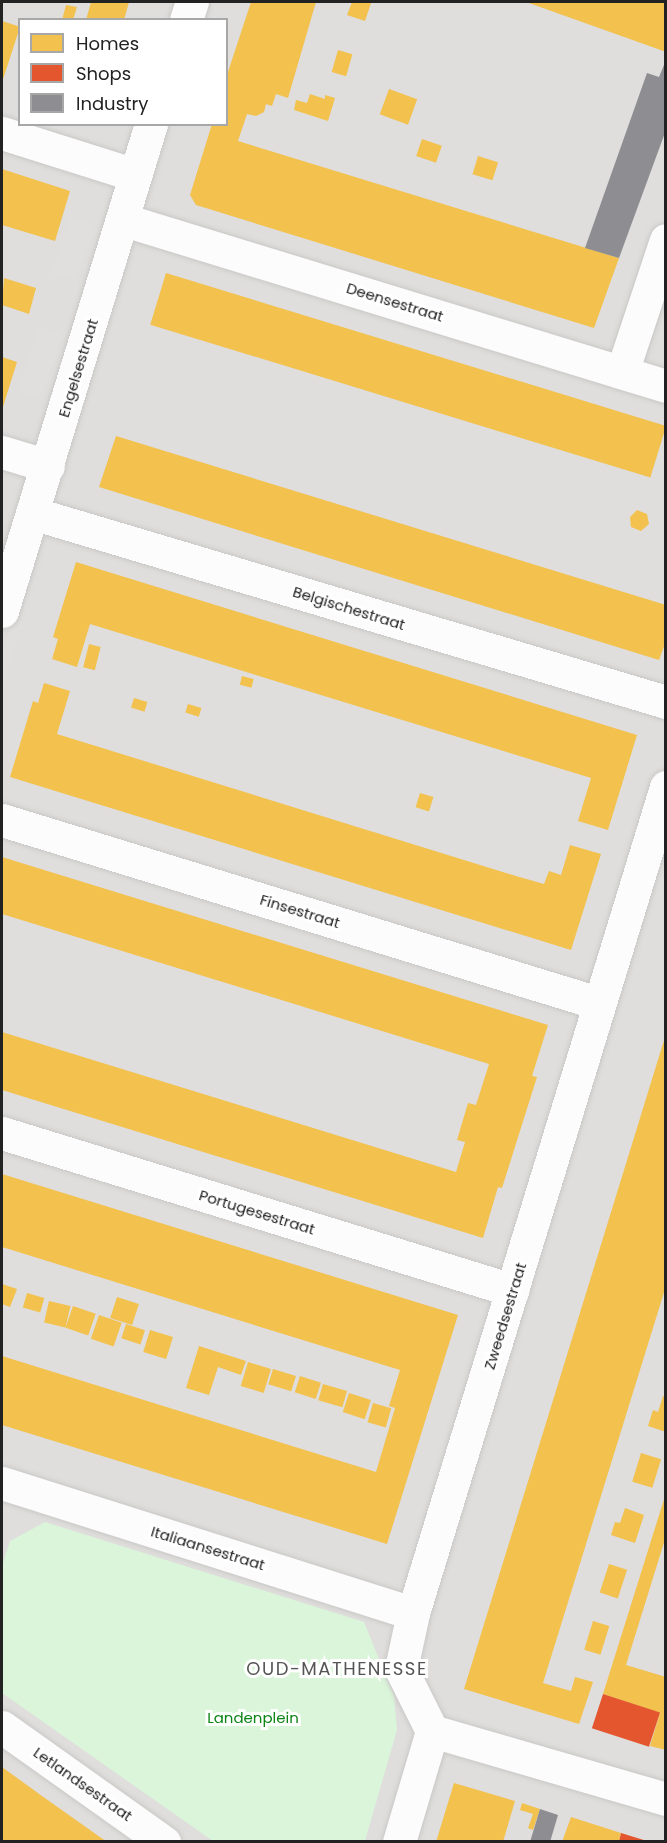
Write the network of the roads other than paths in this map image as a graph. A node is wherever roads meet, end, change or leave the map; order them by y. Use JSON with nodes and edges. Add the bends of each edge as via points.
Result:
{"nodes":[{"id":1,"x":192,"y":2,"type":"edge"},
{"id":2,"x":187,"y":18,"type":"edge"},
{"id":3,"x":150,"y":126,"type":"edge"},
{"id":4,"x":2,"y":133,"type":"edge"},
{"id":5,"x":135,"y":175,"type":"junction"},
{"id":6,"x":124,"y":219,"type":"junction"},
{"id":7,"x":666,"y":240,"type":"edge"},
{"id":8,"x":654,"y":309,"type":"edge"},
{"id":9,"x":622,"y":372,"type":"junction"},
{"id":10,"x":666,"y":386,"type":"edge"},
{"id":11,"x":2,"y":452,"type":"edge"},
{"id":12,"x":48,"y":466,"type":"junction"},
{"id":13,"x":32,"y":513,"type":"junction"},
{"id":14,"x":2,"y":611,"type":"edge"},
{"id":15,"x":666,"y":702,"type":"edge"},
{"id":16,"x":666,"y":787,"type":"edge"},
{"id":17,"x":2,"y":819,"type":"edge"},
{"id":18,"x":598,"y":1003,"type":"junction"},
{"id":19,"x":2,"y":1133,"type":"edge"},
{"id":20,"x":512,"y":1290,"type":"junction"},
{"id":21,"x":2,"y":1483,"type":"edge"},
{"id":22,"x":413,"y":1613,"type":"junction"},
{"id":23,"x":2,"y":1726,"type":"edge"},
{"id":24,"x":432,"y":1731,"type":"junction"},
{"id":25,"x":666,"y":1799,"type":"edge"},
{"id":26,"x":164,"y":1842,"type":"edge"},
{"id":27,"x":399,"y":1842,"type":"edge"}],
"edges":[{"from":1,"to":2,"type":"street"},
{"from":3,"to":5,"type":"street","name":"Engelsestraat"},
{"from":4,"to":5,"type":"street"},
{"from":5,"to":6,"type":"street","name":"Engelsestraat"},
{"from":6,"to":9,"type":"street","name":"Deensestraat"},
{"from":6,"to":12,"type":"street","name":"Engelsestraat"},
{"from":7,"to":8,"type":"street"},
{"from":8,"to":9,"type":"street"},
{"from":9,"to":10,"type":"street","name":"Deensestraat"},
{"from":11,"to":12,"type":"street"},
{"from":12,"to":13,"type":"street","name":"Engelsestraat"},
{"from":13,"to":14,"type":"street","name":"Engelsestraat"},
{"from":13,"to":15,"type":"street","name":"Belgischestraat"},
{"from":16,"to":18,"type":"street","name":"Zweedsestraat"},
{"from":17,"to":18,"type":"street","name":"Finsestraat"},
{"from":18,"to":20,"type":"street","name":"Zweedsestraat"},
{"from":19,"to":20,"type":"street","name":"Portugesestraat"},
{"from":20,"to":22,"type":"street","name":"Zweedsestraat"},
{"from":21,"to":22,"type":"street","name":"Italiaansestraat"},
{"from":22,"to":24,"type":"street","name":"Zweedsestraat","via":[[401,1668]]},
{"from":23,"to":26,"type":"street","name":"Letlandsestraat"},
{"from":24,"to":25,"type":"street"},
{"from":24,"to":27,"type":"street"}]}
